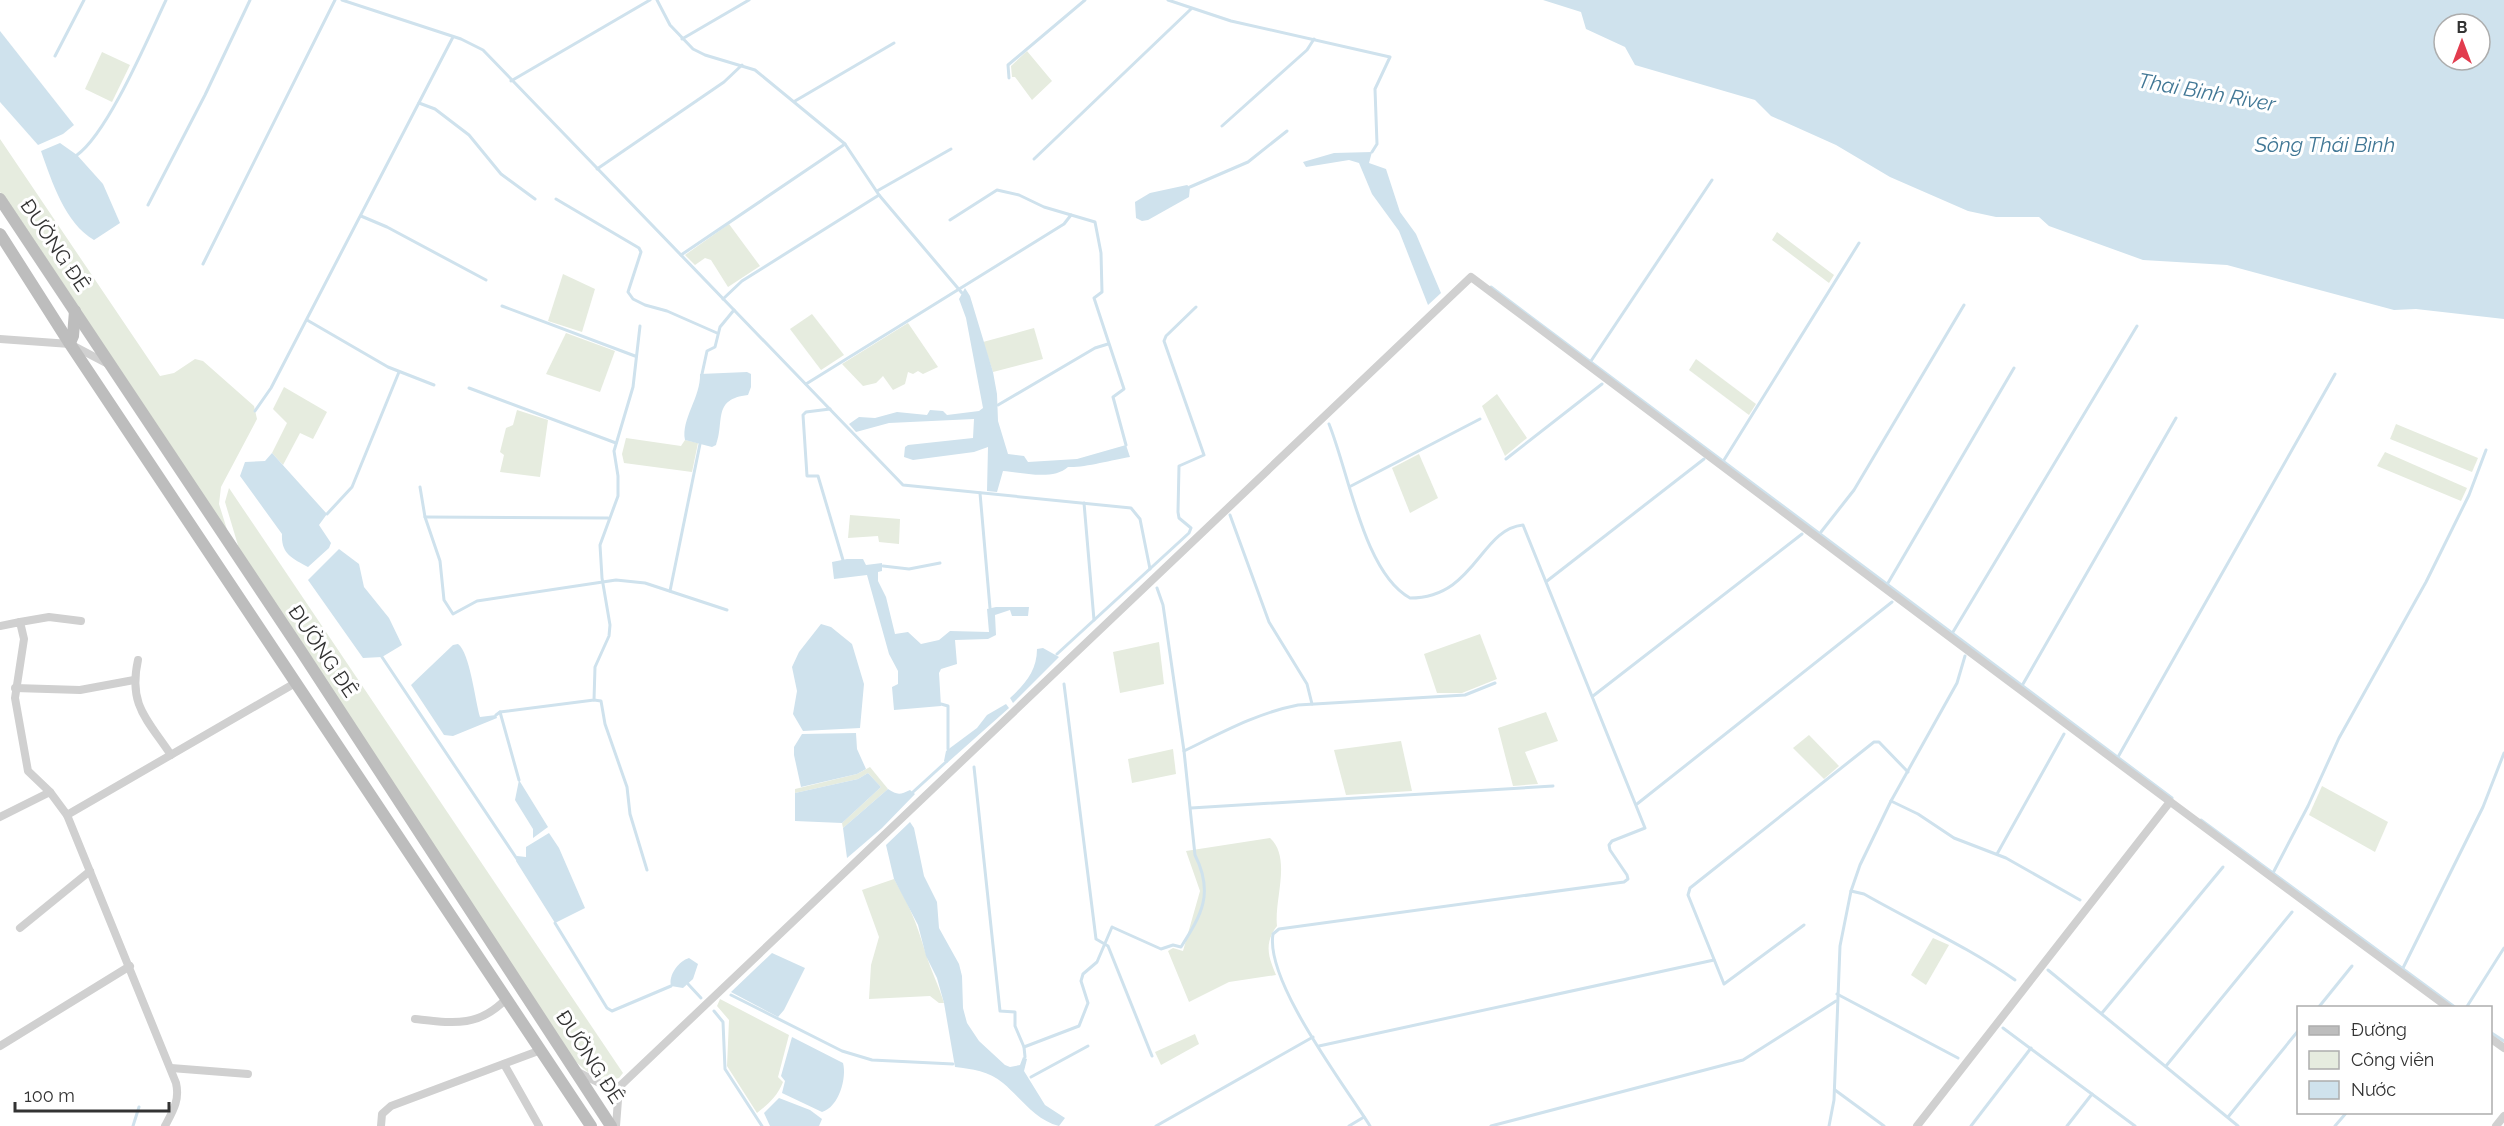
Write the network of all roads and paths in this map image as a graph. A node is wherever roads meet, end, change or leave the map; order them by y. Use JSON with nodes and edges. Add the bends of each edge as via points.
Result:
{"nodes":[{"id":1,"x":0,"y":199,"type":"edge"},
{"id":2,"x":0,"y":234,"type":"edge"},
{"id":3,"x":75,"y":311,"type":"junction"},
{"id":4,"x":0,"y":339,"type":"edge"},
{"id":5,"x":70,"y":344,"type":"junction"},
{"id":6,"x":112,"y":366,"type":"junction"},
{"id":7,"x":81,"y":621,"type":"dead end"},
{"id":8,"x":20,"y":622,"type":"junction"},
{"id":9,"x":0,"y":626,"type":"edge"},
{"id":10,"x":301,"y":651,"type":"junction"},
{"id":11,"x":138,"y":660,"type":"dead end"},
{"id":12,"x":134,"y":680,"type":"junction"},
{"id":13,"x":299,"y":684,"type":"junction"},
{"id":14,"x":15,"y":688,"type":"junction"},
{"id":15,"x":342,"y":714,"type":"junction"},
{"id":16,"x":171,"y":755,"type":"junction"},
{"id":17,"x":50,"y":792,"type":"junction"},
{"id":18,"x":2169,"y":803,"type":"junction"},
{"id":19,"x":67,"y":815,"type":"junction"},
{"id":20,"x":0,"y":817,"type":"edge"},
{"id":21,"x":90,"y":871,"type":"junction"},
{"id":22,"x":20,"y":928,"type":"dead end"},
{"id":23,"x":130,"y":966,"type":"junction"},
{"id":24,"x":506,"y":999,"type":"junction"},
{"id":25,"x":2446,"y":1006,"type":"edge"},
{"id":26,"x":416,"y":1019,"type":"dead end"},
{"id":27,"x":0,"y":1046,"type":"edge"},
{"id":28,"x":541,"y":1050,"type":"junction"},
{"id":29,"x":504,"y":1064,"type":"junction"},
{"id":30,"x":171,"y":1068,"type":"junction"},
{"id":31,"x":577,"y":1071,"type":"junction"},
{"id":32,"x":248,"y":1074,"type":"dead end"},
{"id":33,"x":619,"y":1088,"type":"junction"},
{"id":34,"x":2504,"y":1116,"type":"edge"},
{"id":35,"x":165,"y":1126,"type":"edge"},
{"id":36,"x":381,"y":1126,"type":"edge"},
{"id":37,"x":539,"y":1126,"type":"edge"},
{"id":38,"x":591,"y":1126,"type":"edge"},
{"id":39,"x":611,"y":1126,"type":"edge"},
{"id":40,"x":616,"y":1126,"type":"edge"},
{"id":41,"x":1917,"y":1126,"type":"edge"},
{"id":42,"x":2496,"y":1126,"type":"edge"}],
"edges":[{"from":1,"to":3,"type":"street","name":"ĐƯỜNG ĐÊ"},
{"from":2,"to":5,"type":"street","name":"ĐƯỜNG ĐÊ"},
{"from":3,"to":5,"type":"street"},
{"from":3,"to":6,"type":"street","name":"ĐƯỜNG ĐÊ"},
{"from":4,"to":5,"type":"street"},
{"from":5,"to":6,"type":"street"},
{"from":5,"to":13,"type":"street","name":"ĐƯỜNG ĐÊ"},
{"from":6,"to":10,"type":"street","name":"ĐƯỜNG ĐÊ"},
{"from":7,"to":8,"type":"street","via":[[49,617]]},
{"from":8,"to":9,"type":"street"},
{"from":8,"to":14,"type":"street","via":[[24,639]]},
{"from":10,"to":13,"type":"street"},
{"from":10,"to":15,"type":"street","name":"ĐƯỜNG ĐÊ"},
{"from":11,"to":12,"type":"street"},
{"from":12,"to":14,"type":"street","via":[[80,690]]},
{"from":12,"to":16,"type":"street","via":[[140,709]]},
{"from":13,"to":15,"type":"street","via":[[323,692]]},
{"from":13,"to":16,"type":"street"},
{"from":13,"to":24,"type":"street","name":"ĐƯỜNG ĐÊ"},
{"from":14,"to":17,"type":"street","via":[[28,771]]},
{"from":15,"to":31,"type":"street","name":"ĐƯỜNG ĐÊ"},
{"from":16,"to":19,"type":"street"},
{"from":17,"to":19,"type":"street"},
{"from":17,"to":20,"type":"street"},
{"from":18,"to":25,"type":"street"},
{"from":18,"to":33,"type":"street","via":[[1471,277]]},
{"from":18,"to":41,"type":"street"},
{"from":19,"to":21,"type":"street"},
{"from":21,"to":22,"type":"street"},
{"from":21,"to":23,"type":"street"},
{"from":23,"to":27,"type":"street"},
{"from":23,"to":30,"type":"street"},
{"from":24,"to":26,"type":"street","via":[[495,1011],[471,1021]]},
{"from":24,"to":28,"type":"street","name":"ĐƯỜNG ĐÊ"},
{"from":28,"to":29,"type":"street"},
{"from":28,"to":38,"type":"street","name":"ĐƯỜNG ĐÊ"},
{"from":29,"to":36,"type":"street","via":[[391,1106],[382,1114]]},
{"from":29,"to":37,"type":"street"},
{"from":30,"to":32,"type":"street"},
{"from":30,"to":35,"type":"street","via":[[178,1091],[176,1106]]},
{"from":31,"to":33,"type":"street","via":[[605,1086]]},
{"from":31,"to":39,"type":"street","name":"ĐƯỜNG ĐÊ"},
{"from":33,"to":40,"type":"street"},
{"from":34,"to":42,"type":"street"}]}
